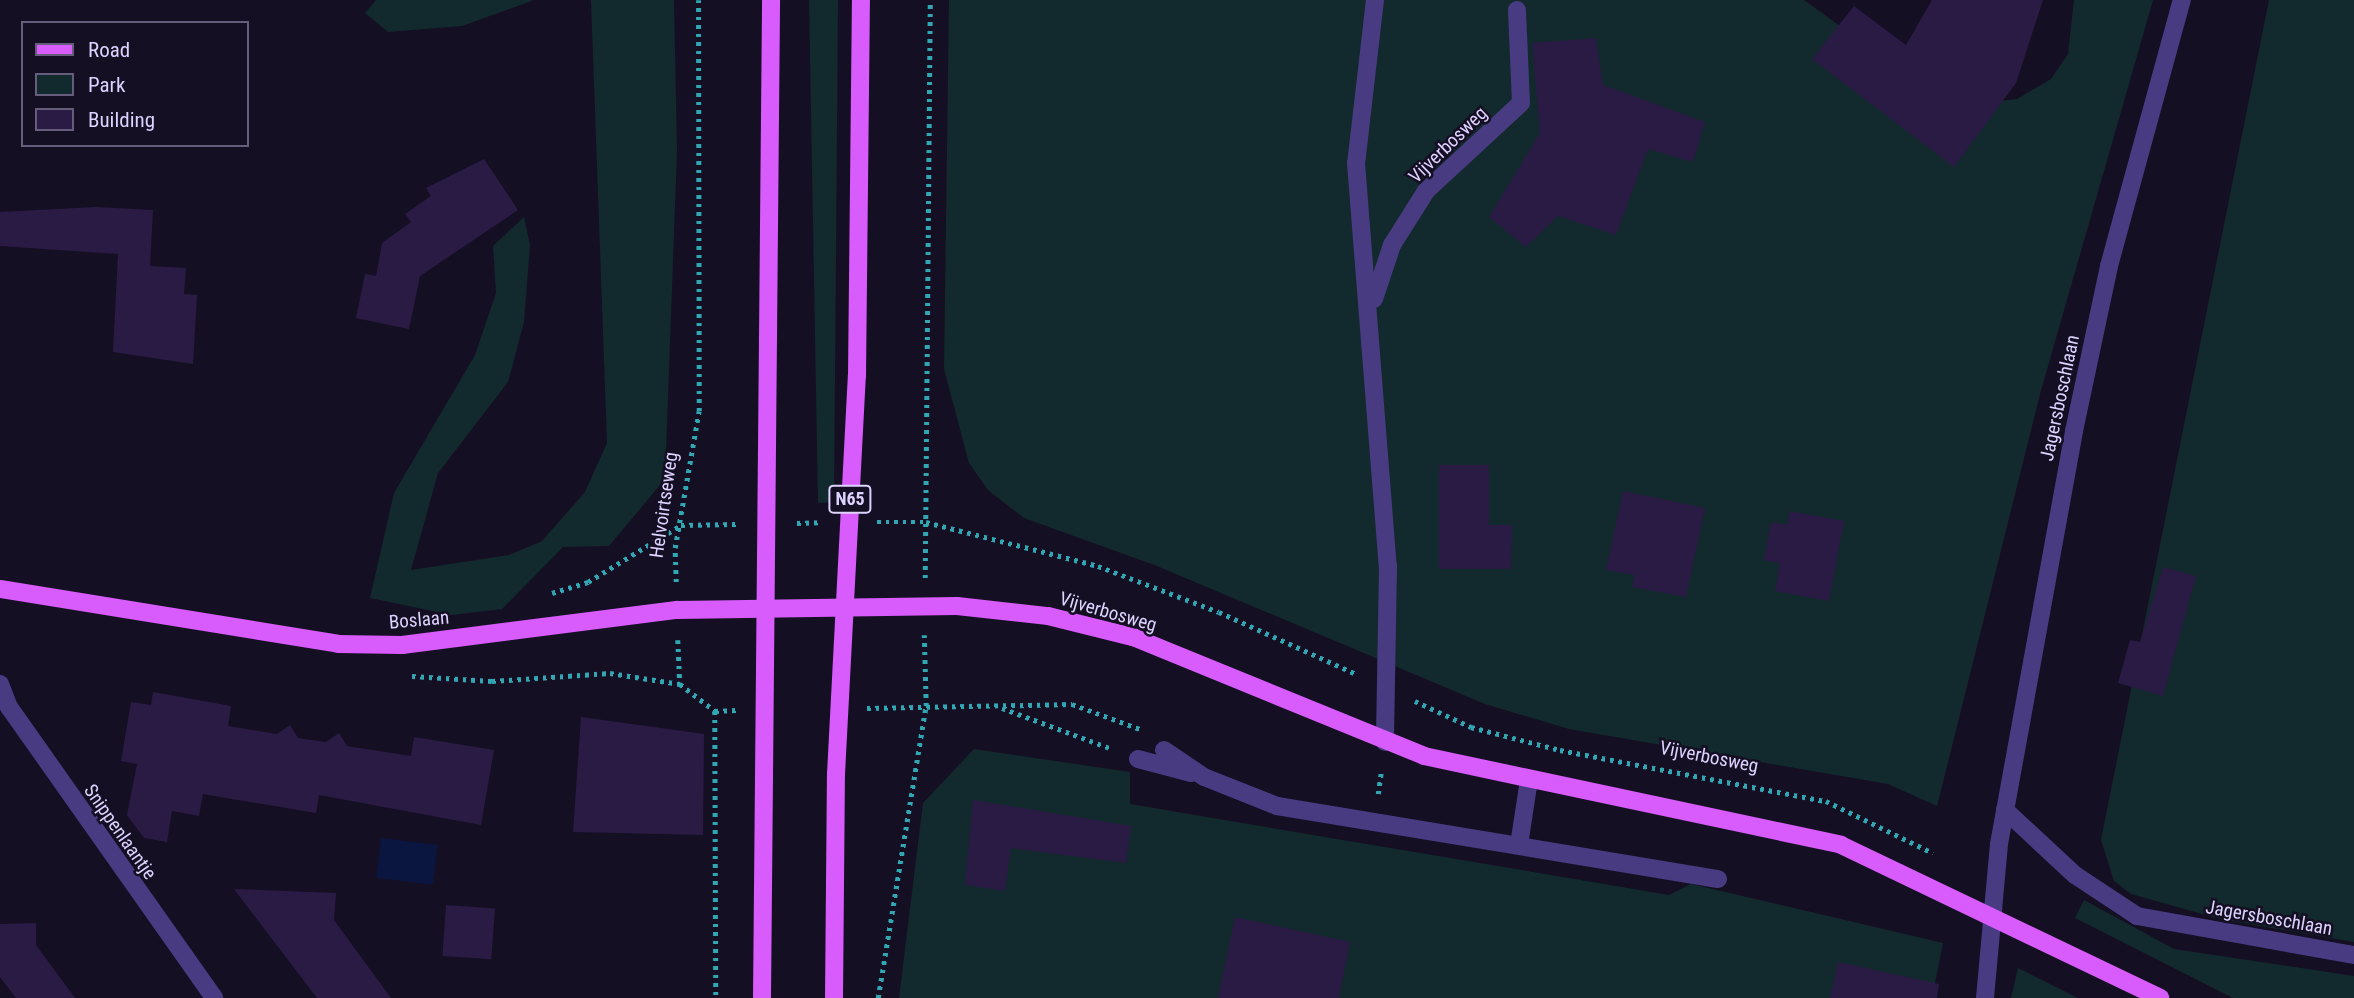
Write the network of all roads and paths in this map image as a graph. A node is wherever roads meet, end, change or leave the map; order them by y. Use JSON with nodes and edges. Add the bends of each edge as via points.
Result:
{"nodes":[{"id":1,"x":698,"y":0,"type":"edge"},
{"id":2,"x":771,"y":0,"type":"edge"},
{"id":3,"x":861,"y":0,"type":"edge"},
{"id":4,"x":930,"y":0,"type":"edge"},
{"id":5,"x":1375,"y":0,"type":"edge"},
{"id":6,"x":2182,"y":0,"type":"edge"},
{"id":7,"x":1517,"y":10,"type":"dead end"},
{"id":8,"x":1371,"y":306,"type":"junction"},
{"id":9,"x":848,"y":522,"type":"junction"},
{"id":10,"x":926,"y":522,"type":"junction"},
{"id":11,"x":770,"y":523,"type":"junction"},
{"id":12,"x":681,"y":525,"type":"junction"},
{"id":13,"x":0,"y":589,"type":"edge"},
{"id":14,"x":541,"y":596,"type":"dead end"},
{"id":15,"x":925,"y":606,"type":"junction"},
{"id":16,"x":844,"y":607,"type":"junction"},
{"id":17,"x":677,"y":610,"type":"junction"},
{"id":18,"x":768,"y":612,"type":"junction"},
{"id":19,"x":0,"y":684,"type":"edge"},
{"id":20,"x":1389,"y":689,"type":"junction"},
{"id":21,"x":926,"y":706,"type":"junction"},
{"id":22,"x":998,"y":707,"type":"junction"},
{"id":23,"x":1385,"y":742,"type":"junction"},
{"id":24,"x":1164,"y":750,"type":"joint"},
{"id":25,"x":1138,"y":759,"type":"joint"},
{"id":26,"x":1204,"y":777,"type":"junction"},
{"id":27,"x":1530,"y":780,"type":"junction"},
{"id":28,"x":2005,"y":810,"type":"junction"},
{"id":29,"x":1374,"y":823,"type":"junction"},
{"id":30,"x":1519,"y":845,"type":"junction"},
{"id":31,"x":1938,"y":856,"type":"dead end"},
{"id":32,"x":1718,"y":879,"type":"dead end"},
{"id":33,"x":1994,"y":914,"type":"junction"},
{"id":34,"x":2354,"y":955,"type":"edge"},
{"id":35,"x":214,"y":998,"type":"edge"},
{"id":36,"x":716,"y":998,"type":"edge"},
{"id":37,"x":762,"y":998,"type":"edge"},
{"id":38,"x":834,"y":998,"type":"edge"},
{"id":39,"x":878,"y":998,"type":"edge"},
{"id":40,"x":1985,"y":998,"type":"edge"},
{"id":41,"x":2160,"y":998,"type":"edge"}],
"edges":[{"from":1,"to":12,"type":"path","name":"Helvoirtseweg","via":[[699,411]]},
{"from":2,"to":11,"type":"main road"},
{"from":3,"to":9,"type":"main road","number":"N65","via":[[857,376]]},
{"from":4,"to":10,"type":"path"},
{"from":5,"to":8,"type":"street","name":"Vijverbosweg","via":[[1356,163]]},
{"from":6,"to":28,"type":"street","name":"Jagersboschlaan","via":[[2109,266]]},
{"from":7,"to":8,"type":"street","name":"Vijverbosweg","via":[[1521,103],[1426,191],[1392,245]]},
{"from":8,"to":20,"type":"street","name":"Vijverbosweg"},
{"from":9,"to":10,"type":"path","name":"Vijverbosweg"},
{"from":9,"to":11,"type":"path","name":"Vijverbosweg"},
{"from":9,"to":16,"type":"main road","number":"N65"},
{"from":10,"to":15,"type":"path"},
{"from":10,"to":20,"type":"path","name":"Vijverbosweg","via":[[1098,566],[1219,611]]},
{"from":11,"to":12,"type":"path","name":"Vijverbosweg"},
{"from":11,"to":18,"type":"main road"},
{"from":12,"to":14,"type":"path","via":[[588,582]]},
{"from":12,"to":17,"type":"path","name":"Helvoirtseweg"},
{"from":13,"to":17,"type":"main road","name":"Boslaan","via":[[338,644],[402,645]]},
{"from":15,"to":16,"type":"main road","name":"Vijverbosweg"},
{"from":15,"to":21,"type":"path"},
{"from":15,"to":23,"type":"main road","name":"Vijverbosweg","via":[[1048,616],[1133,637]]},
{"from":16,"to":18,"type":"main road","name":"Boslaan"},
{"from":16,"to":38,"type":"main road","number":"N65"},
{"from":17,"to":18,"type":"main road","name":"Boslaan"},
{"from":17,"to":36,"type":"path","name":"Helvoirtseweg","via":[[680,684],[715,711]]},
{"from":18,"to":37,"type":"main road"},
{"from":19,"to":35,"type":"street","name":"Snippenlaantje","via":[[9,707]]},
{"from":20,"to":23,"type":"street","name":"Vijverbosweg"},
{"from":20,"to":31,"type":"path","name":"Vijverbosweg","via":[[1471,727],[1560,750],[1826,801]]},
{"from":21,"to":22,"type":"path"},
{"from":21,"to":39,"type":"path"},
{"from":22,"to":24,"type":"path","via":[[1098,709],[1134,723]]},
{"from":22,"to":25,"type":"path"},
{"from":23,"to":27,"type":"main road","name":"Vijverbosweg"},
{"from":23,"to":29,"type":"path"},
{"from":24,"to":26,"type":"street"},
{"from":25,"to":26,"type":"street"},
{"from":26,"to":29,"type":"street","via":[[1277,806]]},
{"from":27,"to":30,"type":"street"},
{"from":27,"to":33,"type":"main road","name":"Vijverbosweg","via":[[1841,845]]},
{"from":28,"to":33,"type":"street","name":"Jagersboschlaan"},
{"from":28,"to":34,"type":"street","name":"Jagersboschlaan","via":[[2075,875],[2137,916]]},
{"from":29,"to":30,"type":"street"},
{"from":30,"to":32,"type":"street"},
{"from":33,"to":40,"type":"street","name":"Jagersboschlaan"},
{"from":33,"to":41,"type":"main road","name":"Vijverbosweg"}]}
